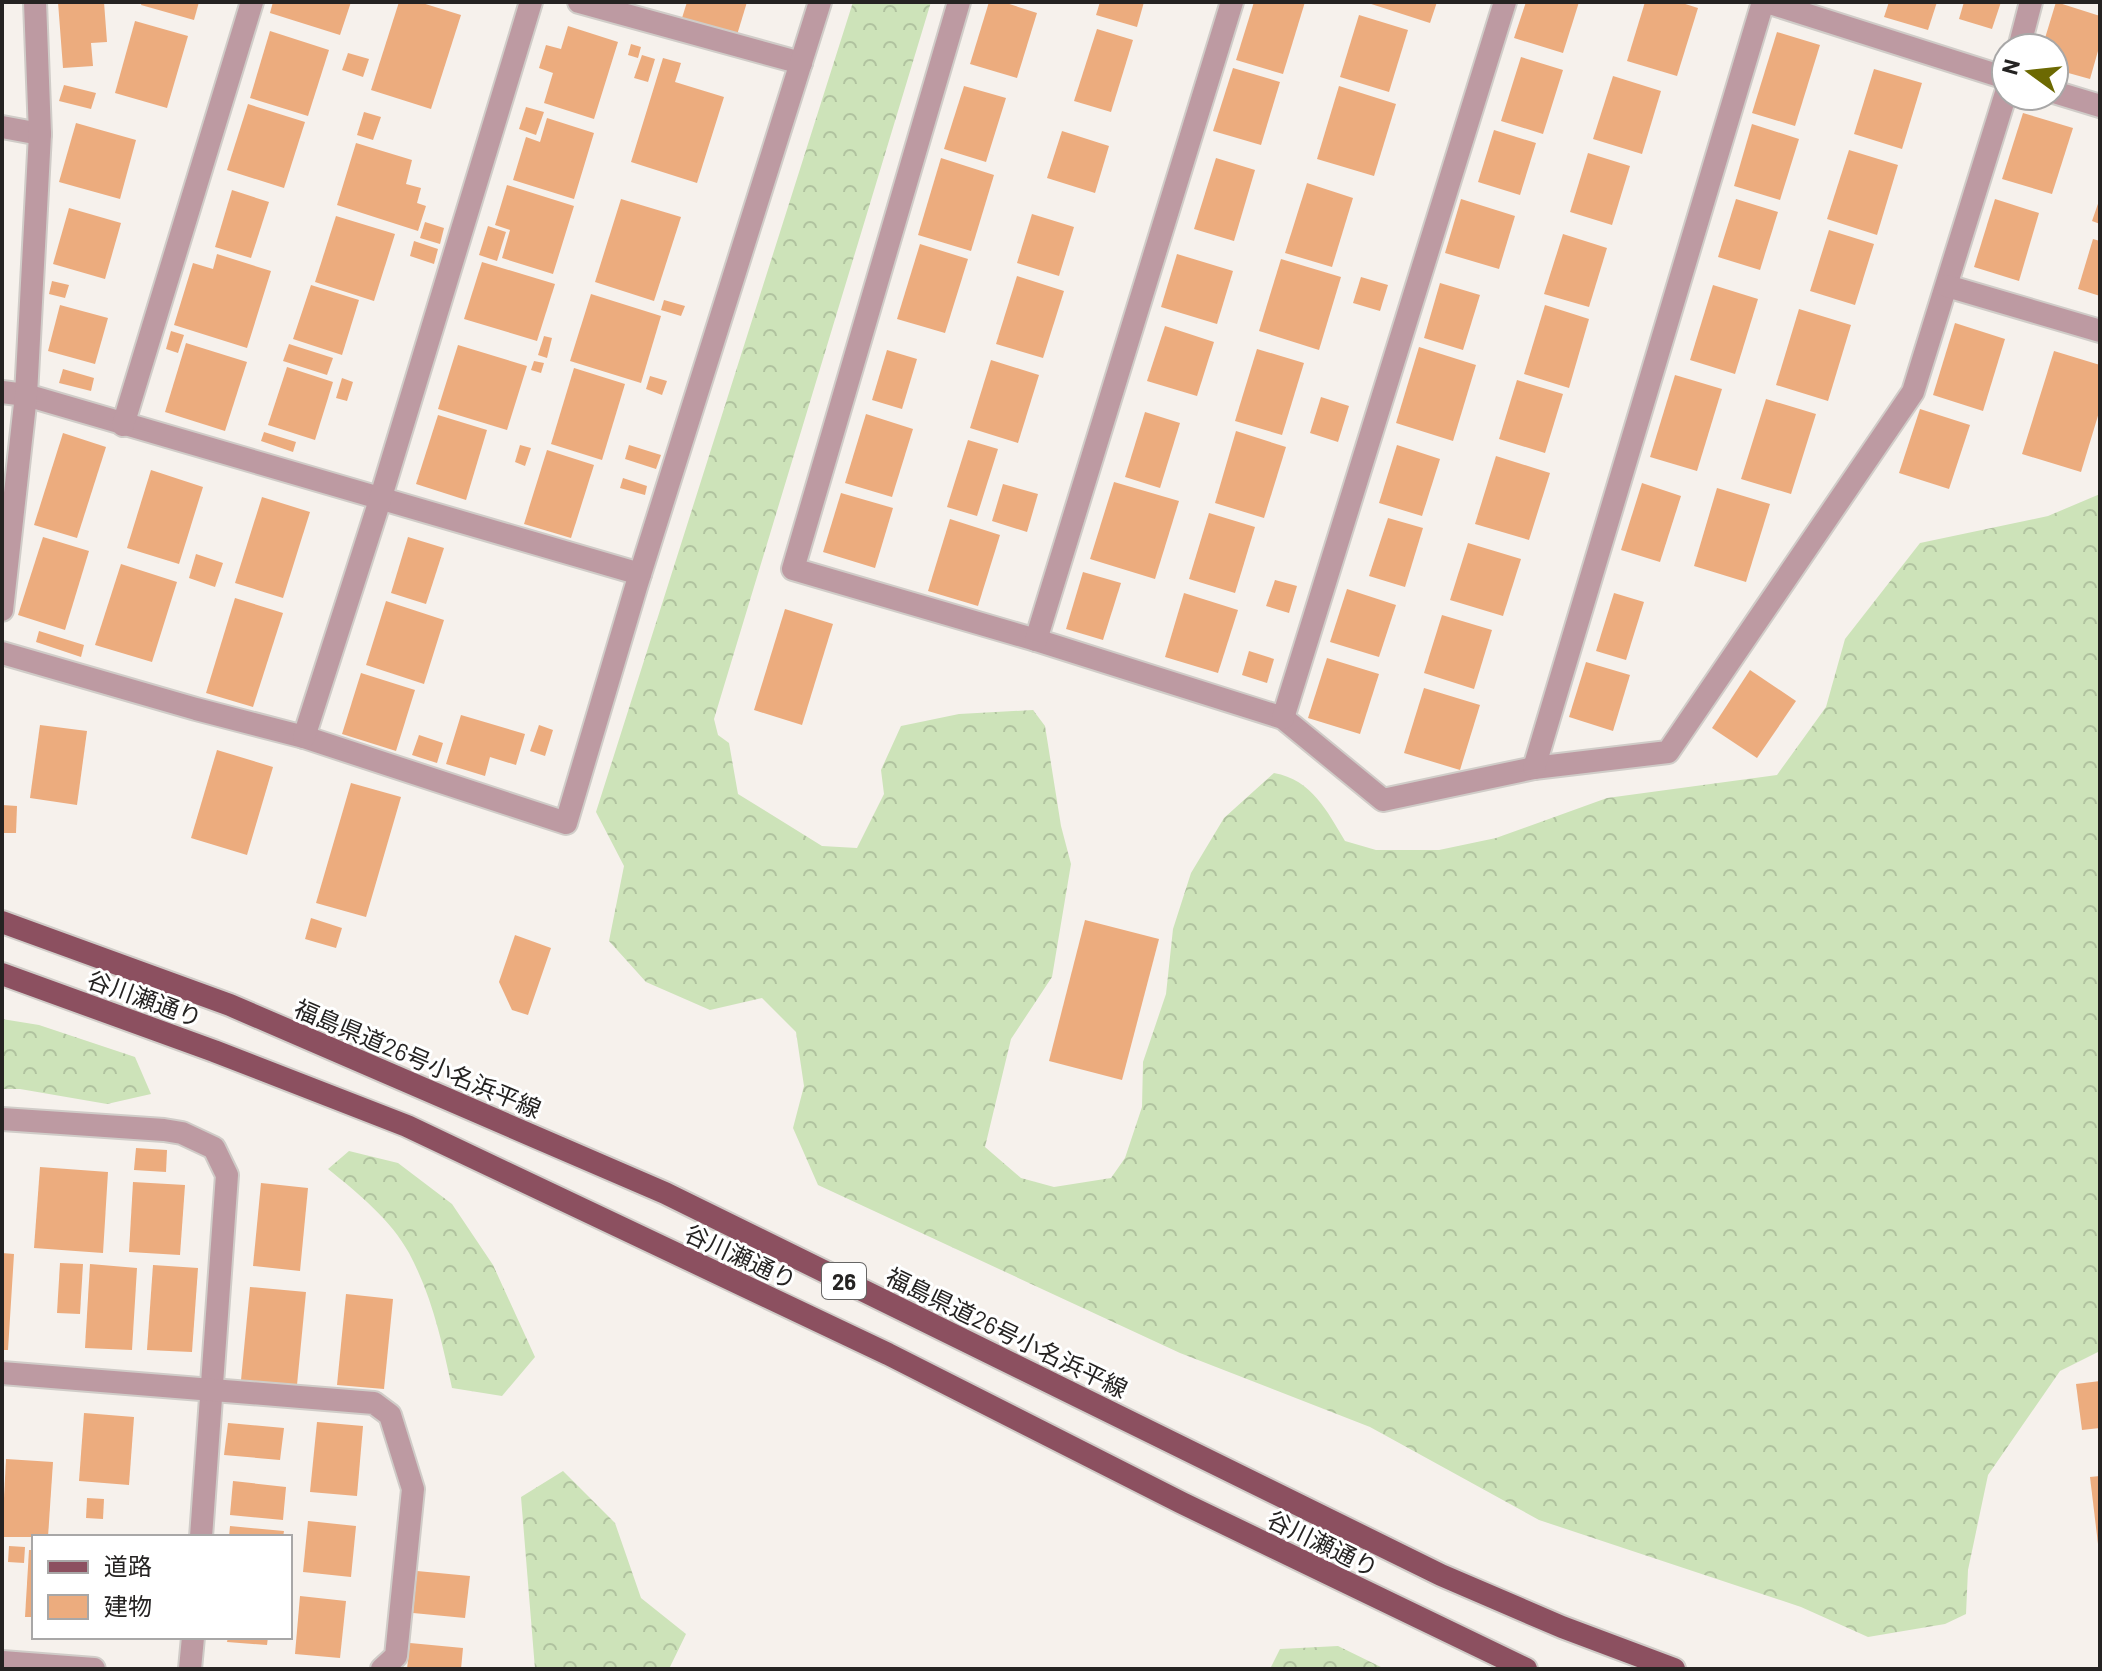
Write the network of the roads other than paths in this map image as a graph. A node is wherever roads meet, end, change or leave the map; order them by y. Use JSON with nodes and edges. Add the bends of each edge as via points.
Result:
{"nodes":[{"id":1,"x":35,"y":2,"type":"edge"},
{"id":2,"x":252,"y":2,"type":"edge"},
{"id":3,"x":531,"y":2,"type":"edge"},
{"id":4,"x":579,"y":2,"type":"edge"},
{"id":5,"x":820,"y":2,"type":"edge"},
{"id":6,"x":959,"y":2,"type":"edge"},
{"id":7,"x":1232,"y":2,"type":"edge"},
{"id":8,"x":1505,"y":2,"type":"edge"},
{"id":9,"x":1765,"y":2,"type":"edge"},
{"id":10,"x":2031,"y":2,"type":"edge"},
{"id":11,"x":2023,"y":32,"type":"edge"},
{"id":12,"x":801,"y":63,"type":"junction"},
{"id":13,"x":1990,"y":73,"type":"edge"},
{"id":14,"x":2070,"y":97,"type":"edge"},
{"id":15,"x":2100,"y":106,"type":"edge"},
{"id":16,"x":2000,"y":112,"type":"edge"},
{"id":17,"x":2,"y":127,"type":"edge"},
{"id":18,"x":40,"y":134,"type":"junction"},
{"id":19,"x":1947,"y":286,"type":"junction"},
{"id":20,"x":2100,"y":331,"type":"edge"},
{"id":21,"x":2,"y":392,"type":"edge"},
{"id":22,"x":26,"y":395,"type":"junction"},
{"id":23,"x":123,"y":425,"type":"junction"},
{"id":24,"x":380,"y":500,"type":"junction"},
{"id":25,"x":640,"y":574,"type":"junction"},
{"id":26,"x":2,"y":610,"type":"edge"},
{"id":27,"x":1036,"y":640,"type":"junction"},
{"id":28,"x":2,"y":653,"type":"edge"},
{"id":29,"x":1283,"y":718,"type":"junction"},
{"id":30,"x":304,"y":737,"type":"junction"},
{"id":31,"x":1534,"y":768,"type":"junction"},
{"id":32,"x":2,"y":922,"type":"edge"},
{"id":33,"x":2,"y":974,"type":"edge"},
{"id":34,"x":2,"y":1119,"type":"edge"},
{"id":35,"x":2,"y":1373,"type":"edge"},
{"id":36,"x":212,"y":1391,"type":"junction"},
{"id":37,"x":201,"y":1535,"type":"edge"},
{"id":38,"x":193,"y":1639,"type":"edge"},
{"id":39,"x":2,"y":1662,"type":"edge"},
{"id":40,"x":94,"y":1669,"type":"edge"},
{"id":41,"x":190,"y":1669,"type":"edge"},
{"id":42,"x":382,"y":1669,"type":"edge"},
{"id":43,"x":1526,"y":1669,"type":"edge"},
{"id":44,"x":1674,"y":1669,"type":"edge"}],
"edges":[{"from":1,"to":18,"type":"street"},
{"from":2,"to":23,"type":"street"},
{"from":3,"to":24,"type":"street"},
{"from":4,"to":12,"type":"street"},
{"from":5,"to":12,"type":"street"},
{"from":6,"to":27,"type":"street","via":[[793,569]]},
{"from":7,"to":27,"type":"street"},
{"from":8,"to":29,"type":"street"},
{"from":9,"to":13,"type":"street"},
{"from":9,"to":31,"type":"street"},
{"from":10,"to":11,"type":"street"},
{"from":12,"to":25,"type":"street"},
{"from":14,"to":15,"type":"street"},
{"from":16,"to":19,"type":"street"},
{"from":17,"to":18,"type":"street"},
{"from":18,"to":22,"type":"street"},
{"from":19,"to":20,"type":"street"},
{"from":19,"to":31,"type":"street","via":[[1913,392],[1668,752]]},
{"from":21,"to":22,"type":"street"},
{"from":22,"to":23,"type":"street"},
{"from":22,"to":26,"type":"street"},
{"from":23,"to":24,"type":"street"},
{"from":24,"to":25,"type":"street"},
{"from":24,"to":30,"type":"street"},
{"from":25,"to":30,"type":"street","via":[[566,823]]},
{"from":27,"to":29,"type":"street"},
{"from":28,"to":30,"type":"street"},
{"from":29,"to":31,"type":"street","via":[[1383,800]]},
{"from":32,"to":44,"type":"main road","name":"福島県道26号小名浜平線","number":"26","via":[[230,1005],[665,1193],[1441,1575]]},
{"from":33,"to":43,"type":"main road","name":"谷川瀬通り","number":"26","via":[[407,1126],[888,1354]]},
{"from":34,"to":36,"type":"street","via":[[164,1130],[214,1148],[227,1175]]},
{"from":35,"to":36,"type":"street"},
{"from":36,"to":37,"type":"street"},
{"from":36,"to":42,"type":"street","via":[[374,1403],[390,1415],[413,1489],[396,1656]]},
{"from":38,"to":41,"type":"street"},
{"from":39,"to":40,"type":"street"}]}
